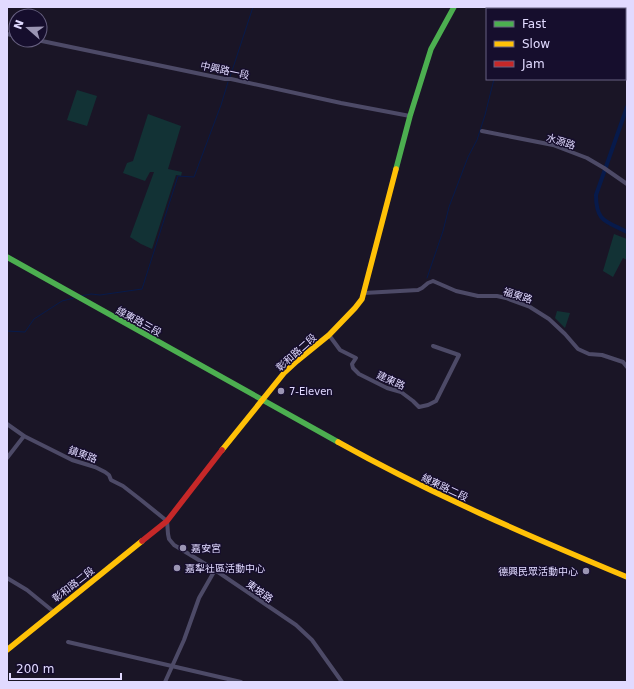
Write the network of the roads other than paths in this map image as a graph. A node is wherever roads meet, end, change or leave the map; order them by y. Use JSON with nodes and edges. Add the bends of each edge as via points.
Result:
{"nodes":[{"id":1,"x":454,"y":7,"type":"edge"},
{"id":2,"x":48,"y":42,"type":"edge"},
{"id":3,"x":410,"y":116,"type":"junction"},
{"id":4,"x":482,"y":131,"type":"dead end"},
{"id":5,"x":627,"y":184,"type":"edge"},
{"id":6,"x":7,"y":257,"type":"edge"},
{"id":7,"x":364,"y":293,"type":"junction"},
{"id":8,"x":329,"y":335,"type":"junction"},
{"id":9,"x":433,"y":346,"type":"dead end"},
{"id":10,"x":627,"y":367,"type":"edge"},
{"id":11,"x":262,"y":399,"type":"junction"},
{"id":12,"x":7,"y":424,"type":"edge"},
{"id":13,"x":24,"y":436,"type":"junction"},
{"id":14,"x":7,"y":458,"type":"edge"},
{"id":15,"x":167,"y":521,"type":"junction"},
{"id":16,"x":215,"y":570,"type":"junction"},
{"id":17,"x":627,"y":577,"type":"edge"},
{"id":18,"x":7,"y":578,"type":"edge"},
{"id":19,"x":54,"y":612,"type":"junction"},
{"id":20,"x":68,"y":642,"type":"dead end"},
{"id":21,"x":7,"y":650,"type":"edge"},
{"id":22,"x":172,"y":666,"type":"junction"},
{"id":23,"x":165,"y":682,"type":"edge"},
{"id":24,"x":241,"y":682,"type":"edge"},
{"id":25,"x":342,"y":682,"type":"edge"}],
"edges":[{"from":1,"to":3,"type":"main road","name":"彰和路二段","via":[[431,49]]},
{"from":2,"to":3,"type":"street","name":"中興路一段"},
{"from":3,"to":7,"type":"main road","name":"彰和路二段"},
{"from":4,"to":5,"type":"street","name":"水源路","via":[[553,145],[587,158]]},
{"from":6,"to":11,"type":"main road","name":"線東路三段"},
{"from":7,"to":8,"type":"main road","name":"彰和路二段","via":[[355,308]]},
{"from":7,"to":10,"type":"street","name":"福東路","via":[[418,290],[434,282],[478,296],[506,298],[530,306],[578,348],[589,354],[623,362]]},
{"from":8,"to":9,"type":"street","name":"建東路","via":[[340,350],[356,358],[352,364],[359,374],[401,392],[419,407],[436,401],[459,355]]},
{"from":8,"to":11,"type":"main road","name":"彰和路二段","via":[[297,360]]},
{"from":11,"to":15,"type":"main road","name":"彰和路二段"},
{"from":11,"to":17,"type":"main road","name":"線東路二段","via":[[428,490]]},
{"from":12,"to":13,"type":"street","name":"鎮東路"},
{"from":13,"to":14,"type":"street"},
{"from":13,"to":15,"type":"street","name":"鎮東路","via":[[72,460],[105,472],[111,480]]},
{"from":15,"to":16,"type":"street","name":"東坡路","via":[[169,539],[174,545]]},
{"from":15,"to":19,"type":"main road","name":"彰和路二段"},
{"from":16,"to":22,"type":"street","via":[[199,598]]},
{"from":16,"to":25,"type":"street","name":"東坡路","via":[[296,625],[312,640]]},
{"from":18,"to":19,"type":"street"},
{"from":19,"to":21,"type":"main road","name":"彰和路二段"},
{"from":20,"to":22,"type":"street"},
{"from":22,"to":23,"type":"street"},
{"from":22,"to":24,"type":"street"}]}
